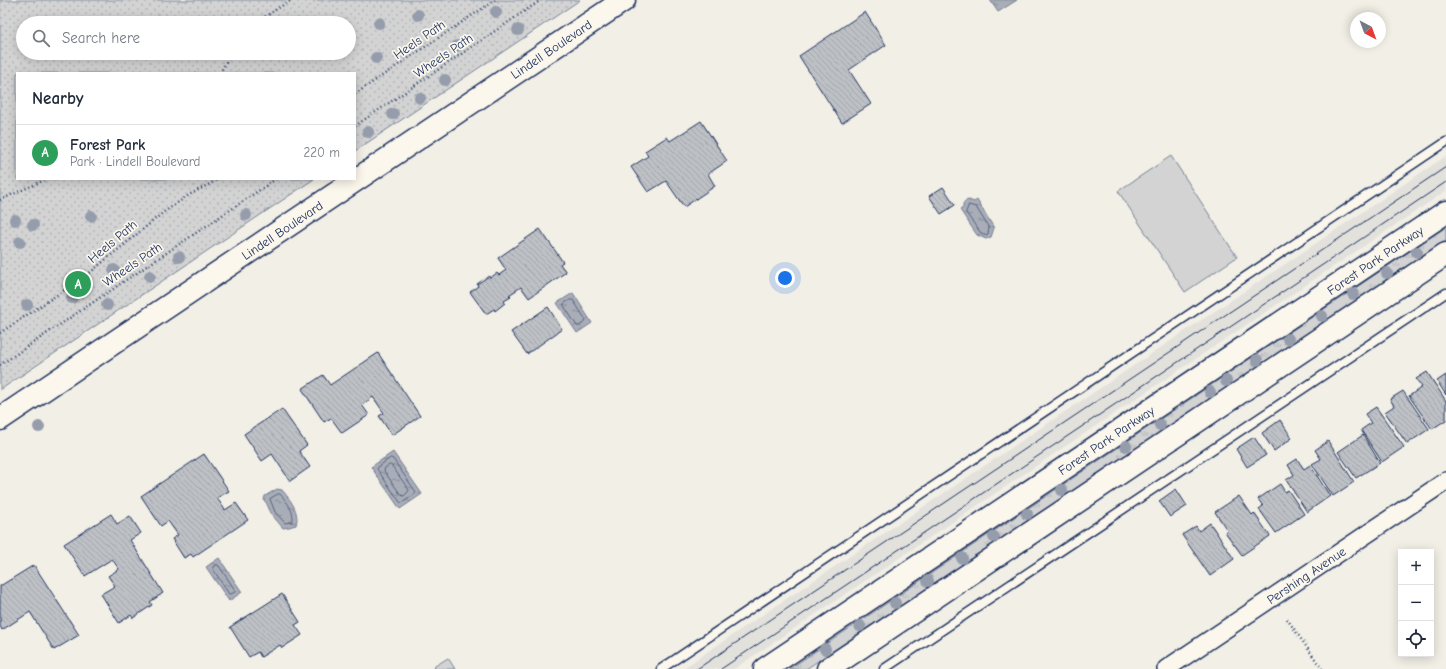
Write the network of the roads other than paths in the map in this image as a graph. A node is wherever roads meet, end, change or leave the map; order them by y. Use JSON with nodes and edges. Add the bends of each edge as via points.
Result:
{"nodes":[{"id":1,"x":624,"y":0,"type":"edge"},
{"id":2,"x":1446,"y":142,"type":"edge"},
{"id":3,"x":356,"y":180,"type":"edge"},
{"id":4,"x":356,"y":180,"type":"edge"},
{"id":5,"x":1446,"y":212,"type":"edge"},
{"id":6,"x":1446,"y":254,"type":"edge"},
{"id":7,"x":1446,"y":293,"type":"edge"},
{"id":8,"x":0,"y":419,"type":"edge"},
{"id":9,"x":1446,"y":481,"type":"edge"},
{"id":10,"x":661,"y":669,"type":"edge"},
{"id":11,"x":766,"y":669,"type":"edge"},
{"id":12,"x":828,"y":669,"type":"edge"},
{"id":13,"x":884,"y":669,"type":"edge"},
{"id":14,"x":1166,"y":669,"type":"edge"}],
"edges":[{"from":1,"to":3,"type":"main road","name":"Lindell Boulevard"},
{"from":2,"to":10,"type":"lane"},
{"from":4,"to":8,"type":"main road","name":"Lindell Boulevard"},
{"from":5,"to":11,"type":"main road","name":"Forest Park Parkway"},
{"from":6,"to":12,"type":"main road"},
{"from":7,"to":13,"type":"lane"},
{"from":9,"to":14,"type":"street","name":"Pershing Avenue"}]}
